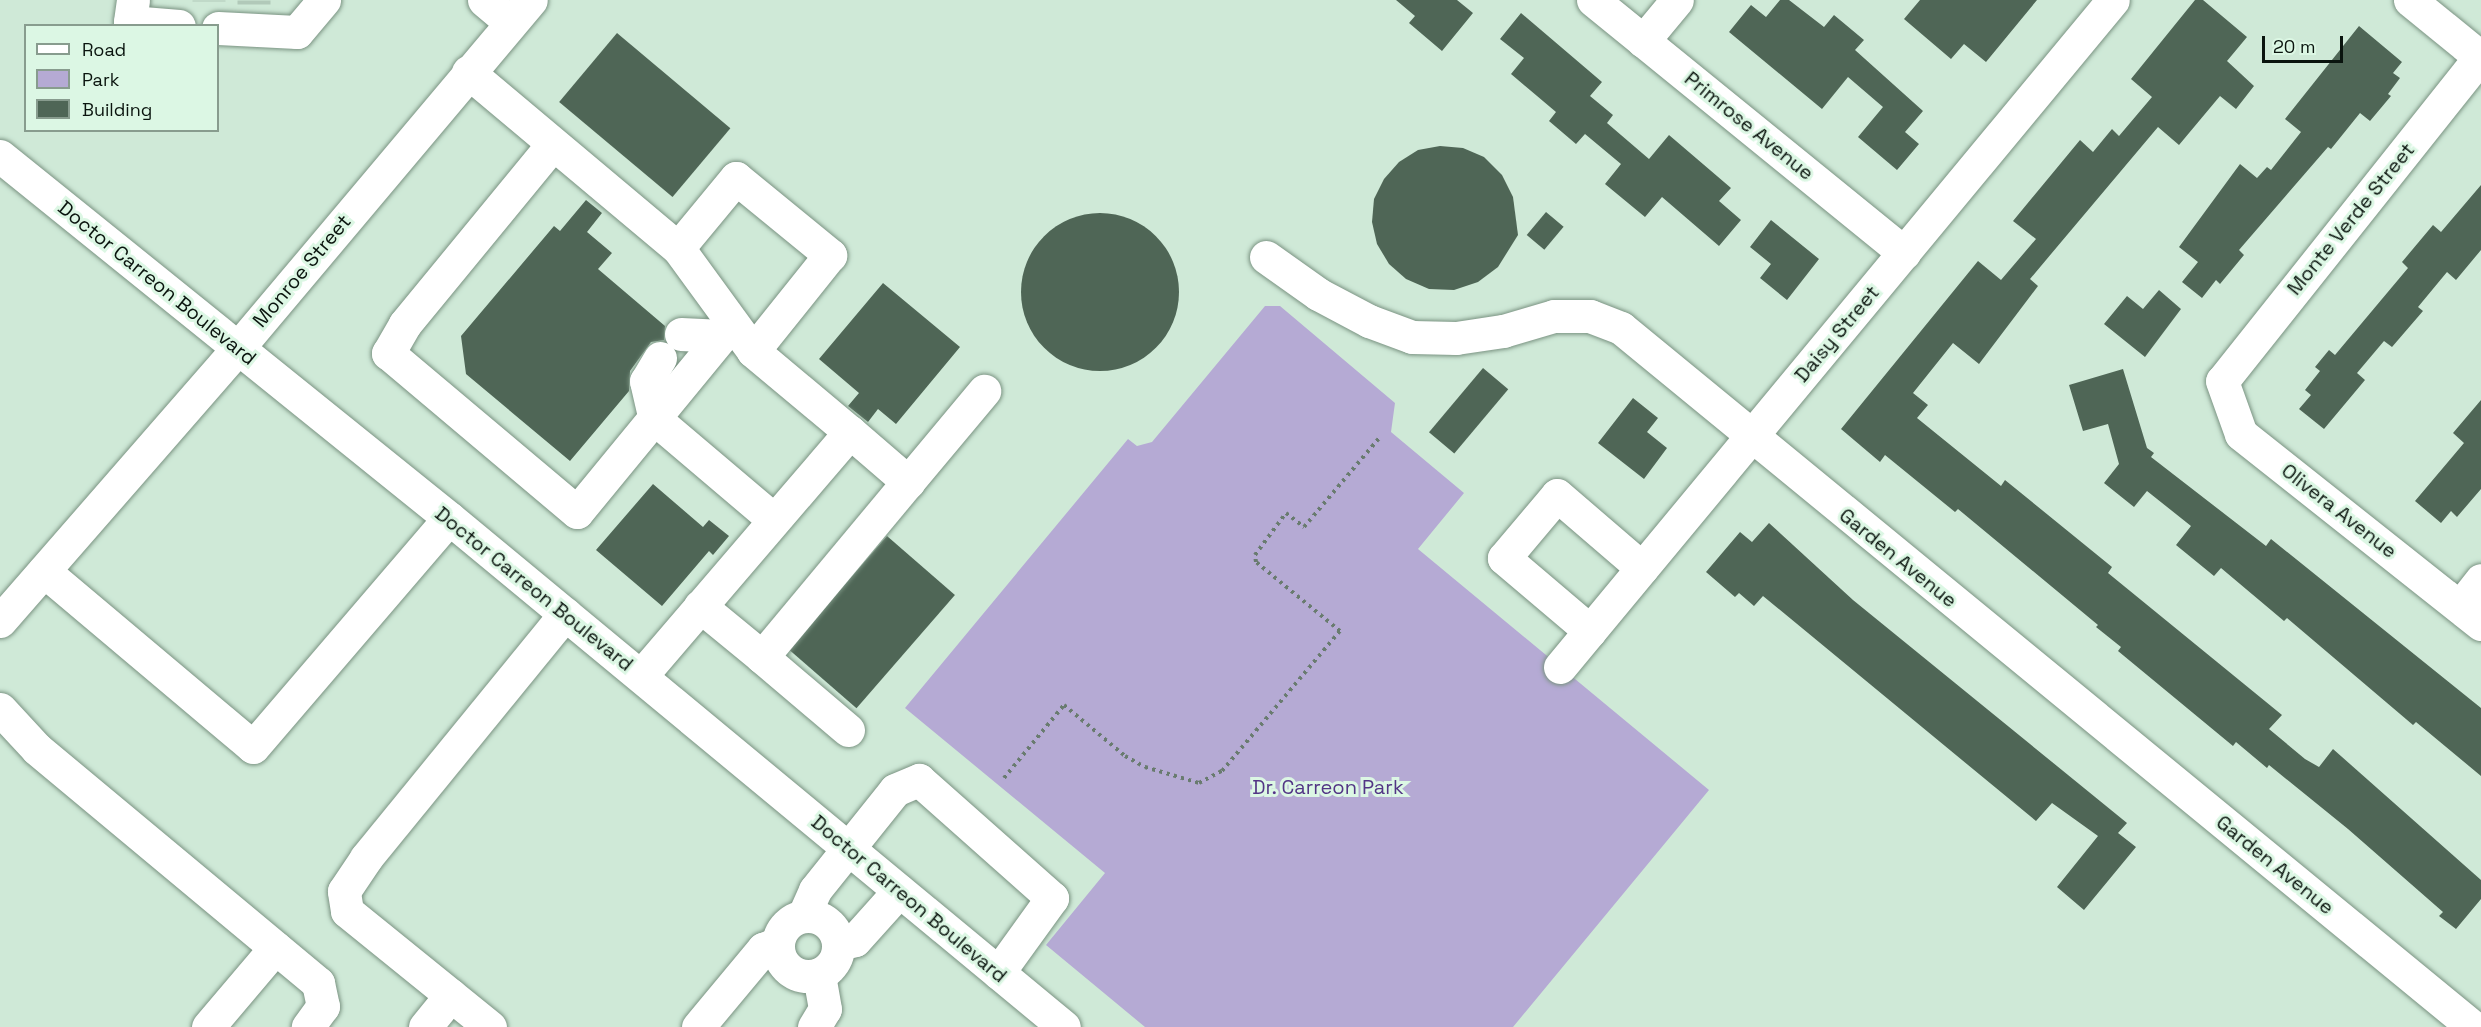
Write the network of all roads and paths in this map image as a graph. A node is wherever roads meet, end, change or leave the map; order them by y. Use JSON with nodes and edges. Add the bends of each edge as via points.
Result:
{"nodes":[{"id":1,"x":133,"y":0,"type":"edge"},
{"id":2,"x":324,"y":0,"type":"edge"},
{"id":3,"x":484,"y":0,"type":"edge"},
{"id":4,"x":1593,"y":0,"type":"edge"},
{"id":5,"x":1677,"y":0,"type":"edge"},
{"id":6,"x":2113,"y":0,"type":"edge"},
{"id":7,"x":2410,"y":0,"type":"edge"},
{"id":8,"x":209,"y":1,"type":"edge"},
{"id":9,"x":521,"y":11,"type":"edge"},
{"id":10,"x":154,"y":24,"type":"edge"},
{"id":11,"x":207,"y":24,"type":"edge"},
{"id":12,"x":219,"y":28,"type":"edge"},
{"id":13,"x":1643,"y":41,"type":"junction"},
{"id":14,"x":2480,"y":57,"type":"edge"},
{"id":15,"x":468,"y":72,"type":"junction"},
{"id":16,"x":552,"y":145,"type":"junction"},
{"id":17,"x":0,"y":156,"type":"edge"},
{"id":18,"x":678,"y":248,"type":"junction"},
{"id":19,"x":1904,"y":253,"type":"junction"},
{"id":20,"x":1266,"y":257,"type":"dead end"},
{"id":21,"x":727,"y":330,"type":"junction"},
{"id":22,"x":681,"y":334,"type":"dead end"},
{"id":23,"x":237,"y":350,"type":"junction"},
{"id":24,"x":753,"y":351,"type":"junction"},
{"id":25,"x":660,"y":358,"type":"dead end"},
{"id":26,"x":2222,"y":381,"type":"joint"},
{"id":27,"x":984,"y":392,"type":"dead end"},
{"id":28,"x":655,"y":419,"type":"junction"},
{"id":29,"x":850,"y":432,"type":"junction"},
{"id":30,"x":1381,"y":436,"type":"dead end"},
{"id":31,"x":1751,"y":438,"type":"junction"},
{"id":32,"x":908,"y":482,"type":"junction"},
{"id":33,"x":449,"y":518,"type":"junction"},
{"id":34,"x":774,"y":520,"type":"junction"},
{"id":35,"x":1642,"y":568,"type":"junction"},
{"id":36,"x":44,"y":571,"type":"junction"},
{"id":37,"x":2481,"y":580,"type":"edge"},
{"id":38,"x":5,"y":604,"type":"edge"},
{"id":39,"x":700,"y":606,"type":"junction"},
{"id":40,"x":565,"y":614,"type":"junction"},
{"id":41,"x":2470,"y":616,"type":"edge"},
{"id":42,"x":1590,"y":631,"type":"junction"},
{"id":43,"x":762,"y":657,"type":"junction"},
{"id":44,"x":1560,"y":667,"type":"dead end"},
{"id":45,"x":641,"y":676,"type":"junction"},
{"id":46,"x":0,"y":709,"type":"edge"},
{"id":47,"x":848,"y":730,"type":"dead end"},
{"id":48,"x":1004,"y":778,"type":"dead end"},
{"id":49,"x":846,"y":848,"type":"junction"},
{"id":50,"x":899,"y":891,"type":"junction"},
{"id":51,"x":804,"y":915,"type":"junction"},
{"id":52,"x":778,"y":943,"type":"junction"},
{"id":53,"x":839,"y":944,"type":"junction"},
{"id":54,"x":275,"y":948,"type":"junction"},
{"id":55,"x":998,"y":973,"type":"junction"},
{"id":56,"x":819,"y":975,"type":"junction"},
{"id":57,"x":452,"y":995,"type":"junction"},
{"id":58,"x":208,"y":1027,"type":"edge"},
{"id":59,"x":308,"y":1027,"type":"edge"},
{"id":60,"x":425,"y":1027,"type":"edge"},
{"id":61,"x":490,"y":1027,"type":"edge"},
{"id":62,"x":698,"y":1027,"type":"edge"},
{"id":63,"x":814,"y":1027,"type":"edge"},
{"id":64,"x":1064,"y":1027,"type":"edge"},
{"id":65,"x":2473,"y":1027,"type":"edge"}],
"edges":[{"from":1,"to":10,"type":"street","via":[[130,22]]},
{"from":2,"to":12,"type":"street","via":[[297,32],[252,17]]},
{"from":3,"to":9,"type":"street"},
{"from":4,"to":13,"type":"street","name":"Primrose Avenue"},
{"from":5,"to":13,"type":"street"},
{"from":6,"to":19,"type":"street","name":"Daisy Street"},
{"from":7,"to":14,"type":"street"},
{"from":8,"to":11,"type":"street"},
{"from":9,"to":15,"type":"street","name":"Monroe Street"},
{"from":13,"to":19,"type":"street","name":"Primrose Avenue"},
{"from":14,"to":26,"type":"street","name":"Monte Verde Street"},
{"from":15,"to":16,"type":"street"},
{"from":15,"to":23,"type":"street","name":"Monroe Street"},
{"from":16,"to":18,"type":"street"},
{"from":16,"to":28,"type":"street","via":[[405,324],[388,353],[577,512]]},
{"from":17,"to":23,"type":"street","name":"Doctor Carreon Boulevard"},
{"from":18,"to":21,"type":"street"},
{"from":18,"to":24,"type":"street","via":[[736,178],[830,255]]},
{"from":19,"to":31,"type":"street","name":"Daisy Street"},
{"from":20,"to":31,"type":"street","name":"Garden Avenue","via":[[1318,294],[1369,321],[1412,337],[1456,338],[1503,331],[1554,316],[1590,316],[1621,328]]},
{"from":21,"to":22,"type":"street"},
{"from":21,"to":24,"type":"street"},
{"from":21,"to":28,"type":"street"},
{"from":23,"to":33,"type":"street","name":"Doctor Carreon Boulevard"},
{"from":23,"to":36,"type":"street","name":"Monroe Street"},
{"from":24,"to":29,"type":"street"},
{"from":25,"to":28,"type":"street","via":[[646,381]]},
{"from":26,"to":41,"type":"street","name":"Olivera Avenue","via":[[2241,434]]},
{"from":27,"to":32,"type":"street"},
{"from":28,"to":34,"type":"street"},
{"from":29,"to":32,"type":"street"},
{"from":29,"to":34,"type":"street"},
{"from":30,"to":48,"type":"path","via":[[1304,527],[1286,513],[1255,555],[1256,562],[1340,631],[1222,771],[1199,783],[1145,767],[1064,705]]},
{"from":31,"to":35,"type":"street","name":"Daisy Street"},
{"from":31,"to":65,"type":"street","name":"Garden Avenue"},
{"from":32,"to":43,"type":"street"},
{"from":33,"to":36,"type":"street","via":[[253,747]]},
{"from":33,"to":40,"type":"street","name":"Doctor Carreon Boulevard"},
{"from":34,"to":39,"type":"street"},
{"from":35,"to":42,"type":"street","name":"Daisy Street"},
{"from":35,"to":42,"type":"street","via":[[1557,495],[1504,558]]},
{"from":36,"to":38,"type":"street","name":"Monroe Street"},
{"from":37,"to":41,"type":"street"},
{"from":39,"to":43,"type":"street"},
{"from":39,"to":45,"type":"street"},
{"from":40,"to":45,"type":"street","name":"Doctor Carreon Boulevard"},
{"from":40,"to":57,"type":"street","via":[[366,858],[344,891],[347,910]]},
{"from":42,"to":44,"type":"street","name":"Daisy Street"},
{"from":43,"to":47,"type":"street"},
{"from":45,"to":49,"type":"street","name":"Doctor Carreon Boulevard"},
{"from":46,"to":54,"type":"street","via":[[37,749]]},
{"from":49,"to":50,"type":"street","name":"Doctor Carreon Boulevard"},
{"from":49,"to":51,"type":"street","via":[[815,890]]},
{"from":49,"to":55,"type":"street","via":[[895,790],[919,780],[1052,898]]},
{"from":50,"to":53,"type":"street","via":[[855,940]]},
{"from":50,"to":55,"type":"street","name":"Doctor Carreon Boulevard"},
{"from":51,"to":52,"type":"street","via":[[787,925]]},
{"from":51,"to":53,"type":"street","via":[[824,920],[837,934]]},
{"from":52,"to":56,"type":"street","via":[[779,954],[790,970],[808,977]]},
{"from":52,"to":62,"type":"street","via":[[763,949]]},
{"from":53,"to":56,"type":"street","via":[[834,963]]},
{"from":54,"to":58,"type":"street"},
{"from":54,"to":59,"type":"street","via":[[318,983],[323,1006]]},
{"from":55,"to":64,"type":"street","name":"Doctor Carreon Boulevard"},
{"from":56,"to":63,"type":"street","via":[[825,1009]]},
{"from":57,"to":60,"type":"street"},
{"from":57,"to":61,"type":"street"}]}
